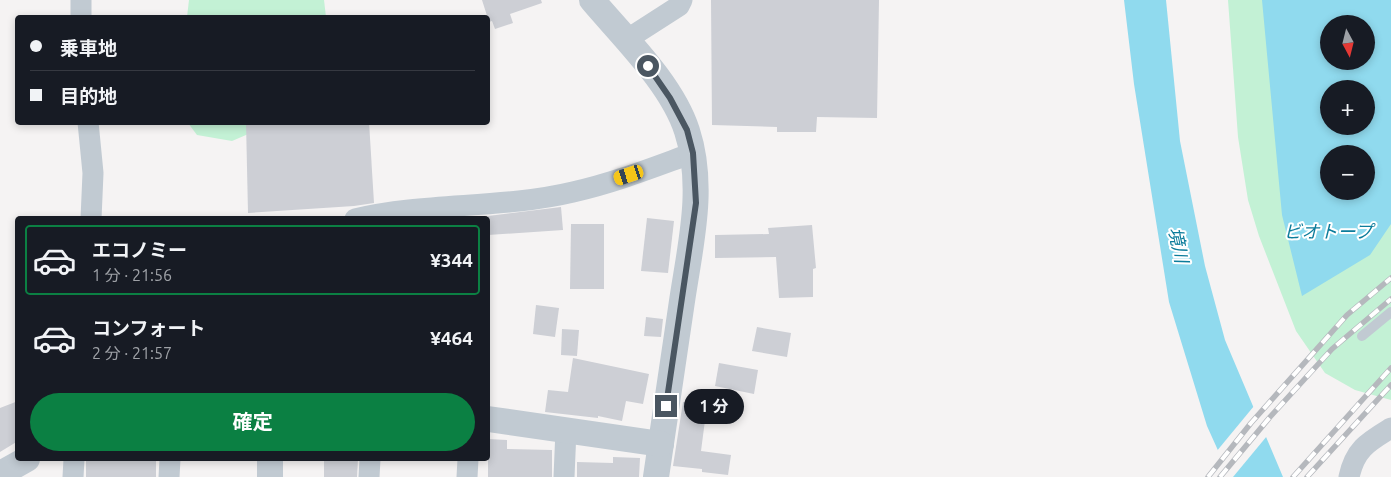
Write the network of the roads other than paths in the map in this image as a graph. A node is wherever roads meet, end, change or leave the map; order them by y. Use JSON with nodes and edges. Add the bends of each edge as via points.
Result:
{"nodes":[{"id":1,"x":81,"y":0,"type":"edge"},
{"id":2,"x":592,"y":0,"type":"edge"},
{"id":3,"x":682,"y":0,"type":"edge"},
{"id":4,"x":81,"y":15,"type":"edge"},
{"id":5,"x":626,"y":40,"type":"junction"},
{"id":6,"x":88,"y":125,"type":"edge"},
{"id":7,"x":693,"y":153,"type":"junction"},
{"id":8,"x":91,"y":216,"type":"edge"},
{"id":9,"x":368,"y":216,"type":"edge"},
{"id":10,"x":1391,"y":312,"type":"edge"},
{"id":11,"x":1362,"y":336,"type":"dead end"},
{"id":12,"x":490,"y":419,"type":"edge"},
{"id":13,"x":1391,"y":428,"type":"edge"},
{"id":14,"x":566,"y":430,"type":"junction"},
{"id":15,"x":661,"y":444,"type":"junction"},
{"id":16,"x":23,"y":461,"type":"edge"},
{"id":17,"x":74,"y":461,"type":"edge"},
{"id":18,"x":170,"y":461,"type":"edge"},
{"id":19,"x":270,"y":461,"type":"edge"},
{"id":20,"x":370,"y":461,"type":"edge"},
{"id":21,"x":468,"y":461,"type":"edge"},
{"id":22,"x":0,"y":474,"type":"edge"},
{"id":23,"x":73,"y":477,"type":"edge"},
{"id":24,"x":169,"y":477,"type":"edge"},
{"id":25,"x":270,"y":477,"type":"edge"},
{"id":26,"x":369,"y":477,"type":"edge"},
{"id":27,"x":467,"y":477,"type":"edge"},
{"id":28,"x":564,"y":477,"type":"edge"},
{"id":29,"x":656,"y":477,"type":"edge"},
{"id":30,"x":1349,"y":477,"type":"edge"}],
"edges":[{"from":1,"to":4,"type":"street"},
{"from":2,"to":5,"type":"street"},
{"from":3,"to":5,"type":"street","via":[[679,6]]},
{"from":5,"to":7,"type":"street","via":[[670,98],[687,130]]},
{"from":6,"to":8,"type":"street","via":[[93,172]]},
{"from":7,"to":9,"type":"street","via":[[573,192]]},
{"from":7,"to":15,"type":"street","via":[[696,203]]},
{"from":10,"to":11,"type":"lane"},
{"from":12,"to":14,"type":"street"},
{"from":13,"to":30,"type":"street","via":[[1365,444],[1352,464]]},
{"from":14,"to":15,"type":"street"},
{"from":14,"to":28,"type":"street"},
{"from":15,"to":29,"type":"street"},
{"from":16,"to":22,"type":"street"},
{"from":17,"to":23,"type":"street"},
{"from":18,"to":24,"type":"street"},
{"from":19,"to":25,"type":"street"},
{"from":20,"to":26,"type":"street"},
{"from":21,"to":27,"type":"street"}]}
